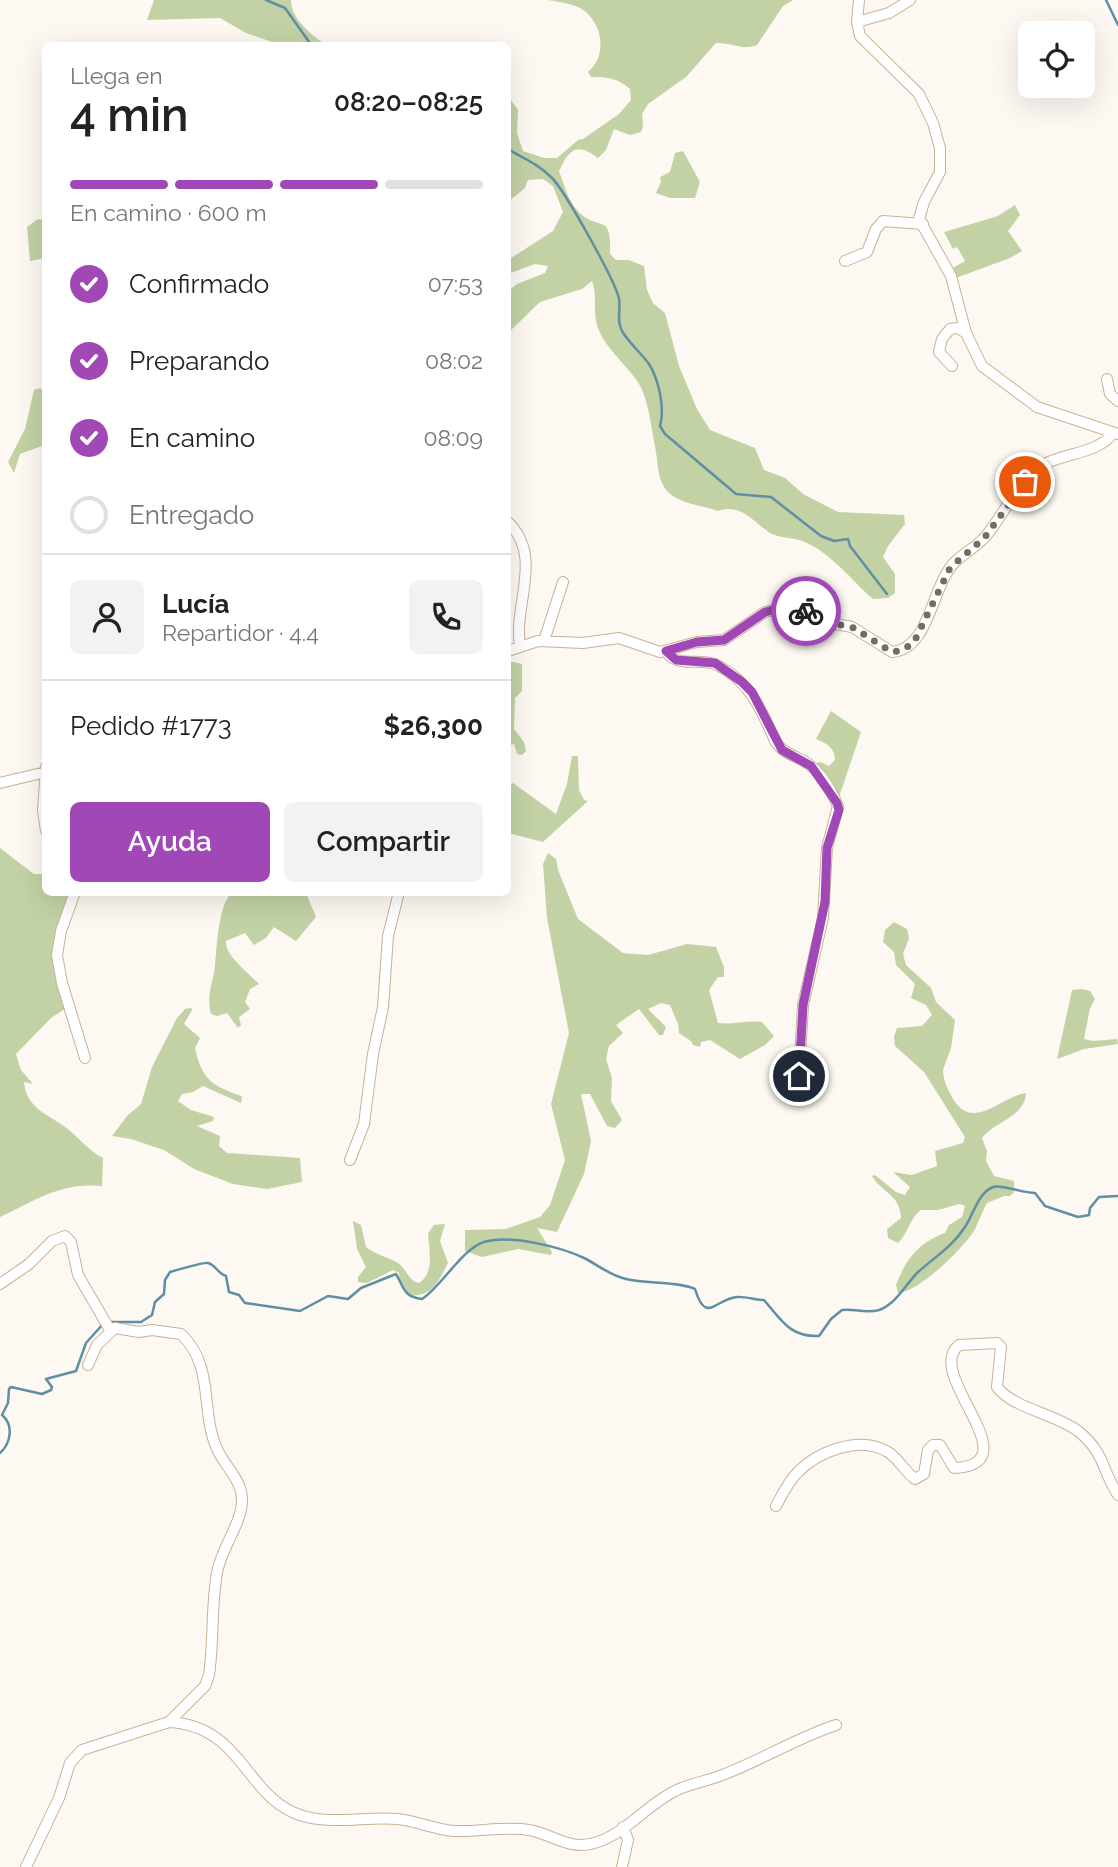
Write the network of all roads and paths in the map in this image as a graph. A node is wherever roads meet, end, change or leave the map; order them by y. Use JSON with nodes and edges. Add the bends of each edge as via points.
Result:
{"nodes":[{"id":1,"x":859,"y":0,"type":"edge"},
{"id":2,"x":910,"y":0,"type":"edge"},
{"id":3,"x":857,"y":22,"type":"junction"},
{"id":4,"x":923,"y":225,"type":"junction"},
{"id":5,"x":845,"y":261,"type":"dead end"},
{"id":6,"x":965,"y":333,"type":"junction"},
{"id":7,"x":952,"y":366,"type":"dead end"},
{"id":8,"x":1107,"y":379,"type":"dead end"},
{"id":9,"x":1118,"y":401,"type":"edge"},
{"id":10,"x":1116,"y":433,"type":"edge"},
{"id":11,"x":511,"y":525,"type":"edge"},
{"id":12,"x":563,"y":582,"type":"dead end"},
{"id":13,"x":544,"y":641,"type":"junction"},
{"id":14,"x":520,"y":646,"type":"junction"},
{"id":15,"x":511,"y":650,"type":"edge"},
{"id":16,"x":666,"y":651,"type":"junction"},
{"id":17,"x":42,"y":771,"type":"edge"},
{"id":18,"x":0,"y":783,"type":"edge"},
{"id":19,"x":74,"y":896,"type":"edge"},
{"id":20,"x":398,"y":896,"type":"edge"},
{"id":21,"x":85,"y":1058,"type":"dead end"},
{"id":22,"x":799,"y":1076,"type":"dead end"},
{"id":23,"x":350,"y":1160,"type":"dead end"},
{"id":24,"x":0,"y":1284,"type":"edge"},
{"id":25,"x":108,"y":1325,"type":"junction"},
{"id":26,"x":88,"y":1365,"type":"dead end"},
{"id":27,"x":1118,"y":1495,"type":"edge"},
{"id":28,"x":776,"y":1506,"type":"dead end"},
{"id":29,"x":169,"y":1723,"type":"junction"},
{"id":30,"x":836,"y":1725,"type":"dead end"},
{"id":31,"x":622,"y":1827,"type":"junction"},
{"id":32,"x":26,"y":1867,"type":"edge"},
{"id":33,"x":622,"y":1867,"type":"edge"}],
"edges":[{"from":1,"to":3,"type":"street"},
{"from":2,"to":3,"type":"street","via":[[889,13]]},
{"from":3,"to":4,"type":"street","via":[[864,42],[919,94],[933,123],[940,172],[921,211]]},
{"from":4,"to":5,"type":"street","via":[[883,221],[867,252]]},
{"from":4,"to":6,"type":"street","via":[[951,276]]},
{"from":6,"to":7,"type":"street","via":[[950,329],[939,346]]},
{"from":6,"to":10,"type":"street","via":[[982,366],[1024,400],[1072,421]]},
{"from":8,"to":9,"type":"street","via":[[1110,394]]},
{"from":10,"to":16,"type":"street","via":[[1034,472],[985,537],[950,568],[914,642],[903,650],[892,652],[852,627],[785,607],[765,612],[724,640]]},
{"from":11,"to":14,"type":"street","via":[[519,534],[525,556]]},
{"from":12,"to":13,"type":"street"},
{"from":13,"to":14,"type":"street"},
{"from":13,"to":16,"type":"street","via":[[583,643],[619,638],[653,652]]},
{"from":14,"to":15,"type":"street"},
{"from":16,"to":22,"type":"street","via":[[676,660],[715,663],[742,682],[752,692],[782,750],[811,766],[837,803],[827,848],[823,918],[803,1005]]},
{"from":17,"to":18,"type":"street"},
{"from":19,"to":21,"type":"street","via":[[57,955]]},
{"from":20,"to":23,"type":"street","via":[[388,936],[383,1007],[364,1124]]},
{"from":24,"to":25,"type":"street","via":[[30,1264],[52,1241],[65,1236],[71,1242],[83,1285]]},
{"from":25,"to":26,"type":"street"},
{"from":25,"to":29,"type":"street","via":[[185,1337],[206,1378],[218,1452],[231,1468],[242,1495],[217,1570],[209,1675]]},
{"from":27,"to":28,"type":"street","via":[[1105,1462],[1077,1431],[1050,1414],[1005,1397],[997,1387],[999,1345],[962,1343],[949,1362],[982,1436],[982,1453],[975,1462],[954,1468],[943,1448],[935,1444],[928,1450],[924,1474],[915,1479],[880,1448],[848,1446],[796,1473]]},
{"from":29,"to":31,"type":"street","via":[[212,1734],[236,1754],[272,1799],[304,1816],[398,1819],[452,1831],[529,1830],[581,1845],[592,1844]]},
{"from":29,"to":32,"type":"street","via":[[82,1750],[70,1763],[59,1798]]},
{"from":30,"to":31,"type":"street","via":[[676,1790]]},
{"from":31,"to":33,"type":"street","via":[[628,1840]]}]}
